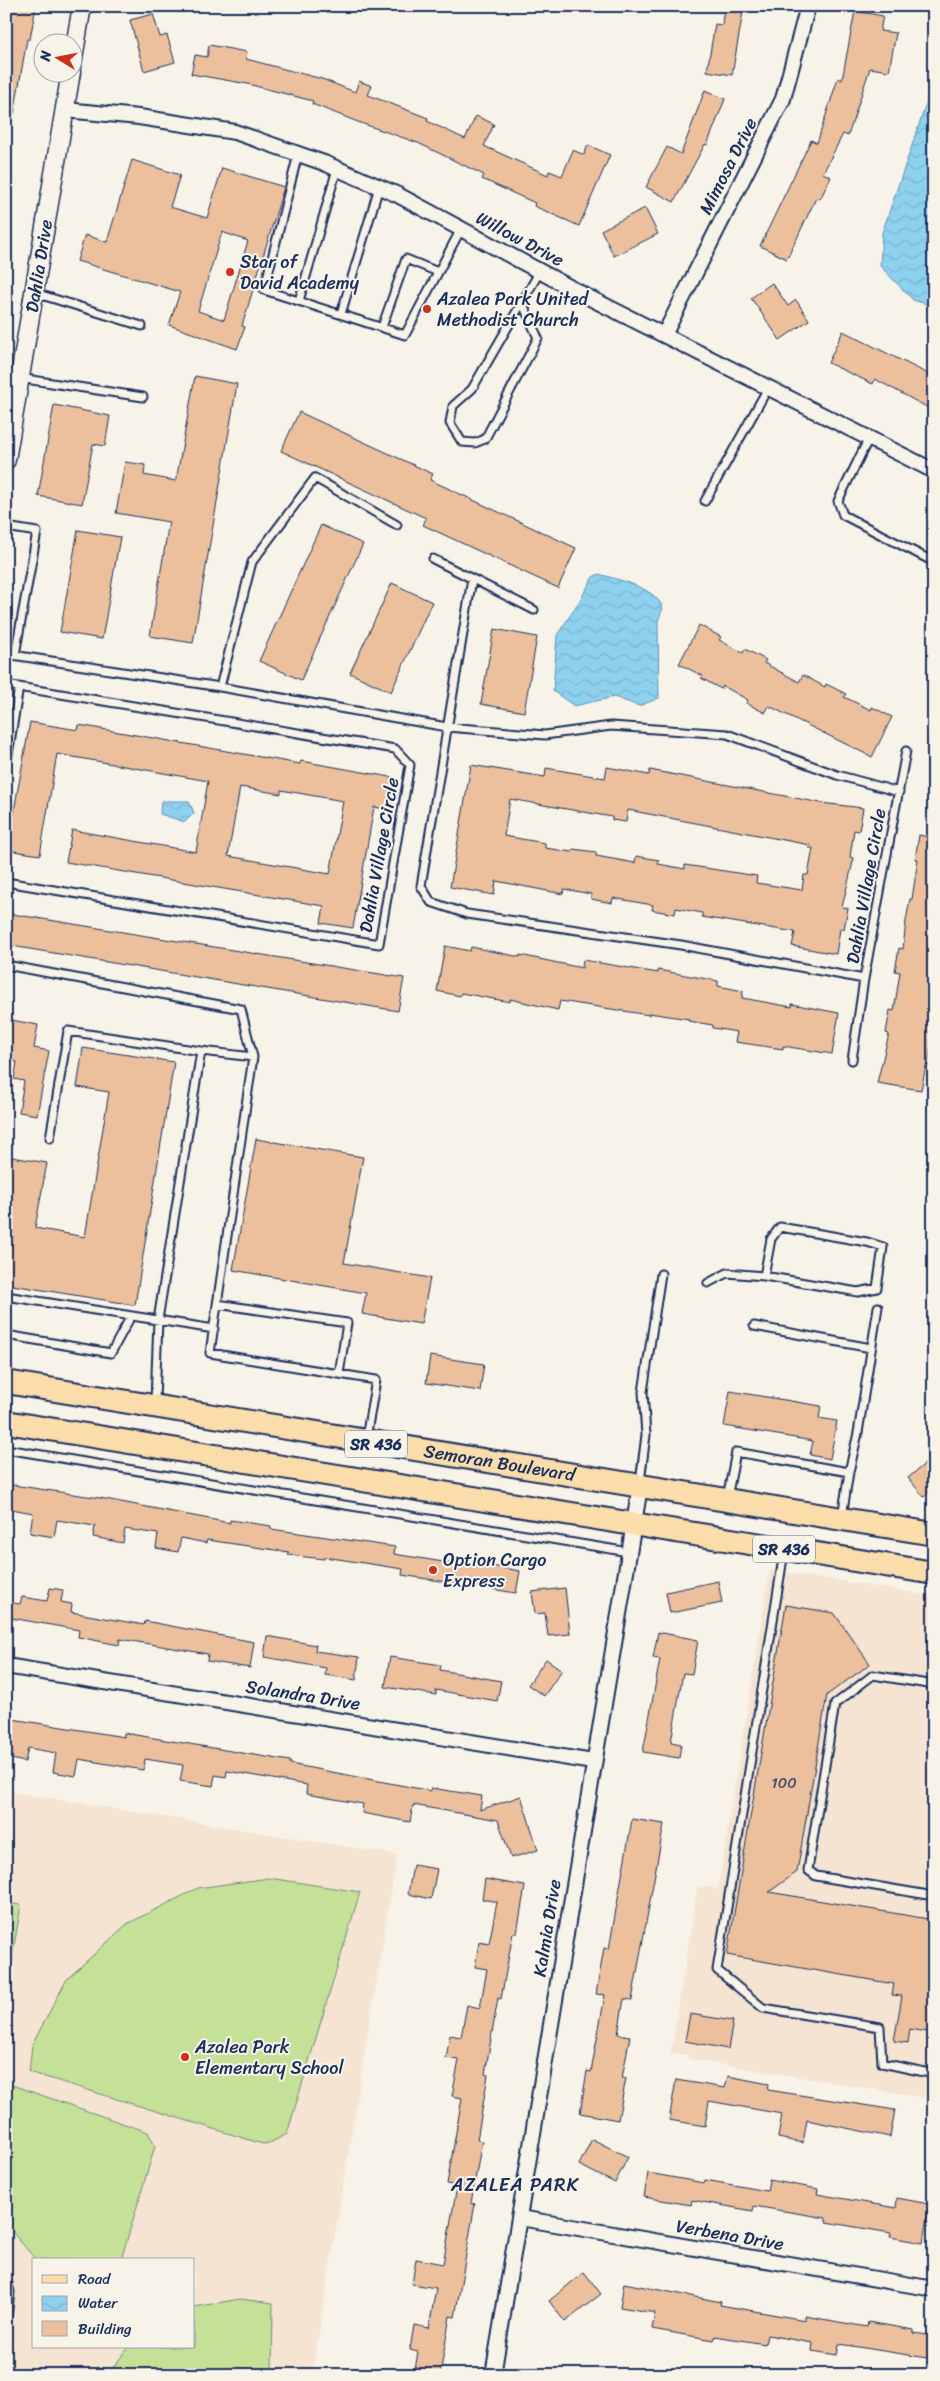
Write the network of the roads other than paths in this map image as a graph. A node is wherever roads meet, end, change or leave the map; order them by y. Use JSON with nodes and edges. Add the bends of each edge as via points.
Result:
{"nodes":[{"id":1,"x":82,"y":6,"type":"edge"},
{"id":2,"x":808,"y":6,"type":"edge"},
{"id":3,"x":78,"y":32,"type":"edge"},
{"id":4,"x":69,"y":82,"type":"edge"},
{"id":5,"x":65,"y":110,"type":"junction"},
{"id":6,"x":298,"y":154,"type":"junction"},
{"id":7,"x":337,"y":169,"type":"junction"},
{"id":8,"x":379,"y":186,"type":"junction"},
{"id":9,"x":461,"y":229,"type":"junction"},
{"id":10,"x":540,"y":271,"type":"junction"},
{"id":11,"x":438,"y":272,"type":"junction"},
{"id":12,"x":34,"y":293,"type":"junction"},
{"id":13,"x":299,"y":301,"type":"junction"},
{"id":14,"x":522,"y":302,"type":"junction"},
{"id":15,"x":341,"y":314,"type":"junction"},
{"id":16,"x":142,"y":326,"type":"dead end"},
{"id":17,"x":382,"y":327,"type":"junction"},
{"id":18,"x":664,"y":335,"type":"junction"},
{"id":19,"x":13,"y":376,"type":"edge"},
{"id":20,"x":768,"y":388,"type":"junction"},
{"id":21,"x":143,"y":397,"type":"dead end"},
{"id":22,"x":869,"y":438,"type":"junction"},
{"id":23,"x":6,"y":460,"type":"edge"},
{"id":24,"x":934,"y":471,"type":"edge"},
{"id":25,"x":705,"y":501,"type":"dead end"},
{"id":26,"x":397,"y":524,"type":"dead end"},
{"id":27,"x":6,"y":527,"type":"edge"},
{"id":28,"x":433,"y":559,"type":"dead end"},
{"id":29,"x":934,"y":562,"type":"edge"},
{"id":30,"x":472,"y":579,"type":"junction"},
{"id":31,"x":534,"y":610,"type":"dead end"},
{"id":32,"x":6,"y":654,"type":"edge"},
{"id":33,"x":15,"y":655,"type":"junction"},
{"id":34,"x":6,"y":685,"type":"edge"},
{"id":35,"x":220,"y":687,"type":"junction"},
{"id":36,"x":19,"y":688,"type":"junction"},
{"id":37,"x":447,"y":728,"type":"junction"},
{"id":38,"x":906,"y":751,"type":"dead end"},
{"id":39,"x":6,"y":767,"type":"edge"},
{"id":40,"x":899,"y":792,"type":"junction"},
{"id":41,"x":6,"y":882,"type":"edge"},
{"id":42,"x":6,"y":965,"type":"edge"},
{"id":43,"x":864,"y":979,"type":"junction"},
{"id":44,"x":201,"y":1051,"type":"junction"},
{"id":45,"x":253,"y":1057,"type":"junction"},
{"id":46,"x":852,"y":1060,"type":"dead end"},
{"id":47,"x":50,"y":1138,"type":"dead end"},
{"id":48,"x":661,"y":1274,"type":"dead end"},
{"id":49,"x":764,"y":1276,"type":"junction"},
{"id":50,"x":708,"y":1283,"type":"dead end"},
{"id":51,"x":6,"y":1296,"type":"edge"},
{"id":52,"x":217,"y":1304,"type":"junction"},
{"id":53,"x":878,"y":1307,"type":"dead end"},
{"id":54,"x":131,"y":1316,"type":"junction"},
{"id":55,"x":158,"y":1320,"type":"junction"},
{"id":56,"x":754,"y":1326,"type":"dead end"},
{"id":57,"x":214,"y":1329,"type":"junction"},
{"id":58,"x":6,"y":1335,"type":"edge"},
{"id":59,"x":871,"y":1348,"type":"junction"},
{"id":60,"x":339,"y":1374,"type":"junction"},
{"id":61,"x":6,"y":1382,"type":"edge"},
{"id":62,"x":154,"y":1407,"type":"junction"},
{"id":63,"x":6,"y":1422,"type":"edge"},
{"id":64,"x":366,"y":1442,"type":"junction"},
{"id":65,"x":6,"y":1449,"type":"edge"},
{"id":66,"x":849,"y":1472,"type":"junction"},
{"id":67,"x":640,"y":1487,"type":"junction"},
{"id":68,"x":727,"y":1501,"type":"junction"},
{"id":69,"x":841,"y":1519,"type":"junction"},
{"id":70,"x":634,"y":1524,"type":"junction"},
{"id":71,"x":934,"y":1534,"type":"edge"},
{"id":72,"x":784,"y":1549,"type":"junction"},
{"id":73,"x":629,"y":1552,"type":"junction"},
{"id":74,"x":934,"y":1573,"type":"edge"},
{"id":75,"x":6,"y":1666,"type":"edge"},
{"id":76,"x":934,"y":1685,"type":"edge"},
{"id":77,"x":593,"y":1762,"type":"junction"},
{"id":78,"x":934,"y":1896,"type":"edge"},
{"id":79,"x":934,"y":2074,"type":"edge"},
{"id":80,"x":520,"y":2218,"type":"junction"},
{"id":81,"x":6,"y":2276,"type":"edge"},
{"id":82,"x":934,"y":2289,"type":"edge"},
{"id":83,"x":7,"y":2320,"type":"edge"},
{"id":84,"x":493,"y":2375,"type":"edge"}],
"edges":[{"from":1,"to":3,"type":"street"},
{"from":2,"to":18,"type":"street","name":"Mimosa Drive","via":[[783,99]]},
{"from":4,"to":5,"type":"street","name":"Dahlia Drive"},
{"from":5,"to":6,"type":"street","name":"Willow Drive","via":[[140,117],[235,132]]},
{"from":5,"to":12,"type":"street","name":"Dahlia Drive"},
{"from":6,"to":7,"type":"street","name":"Willow Drive"},
{"from":6,"to":13,"type":"lane","via":[[264,290]]},
{"from":7,"to":8,"type":"street","name":"Willow Drive"},
{"from":7,"to":13,"type":"lane"},
{"from":8,"to":9,"type":"street","name":"Willow Drive"},
{"from":8,"to":15,"type":"lane"},
{"from":9,"to":10,"type":"street","name":"Willow Drive"},
{"from":9,"to":11,"type":"lane"},
{"from":10,"to":14,"type":"lane"},
{"from":10,"to":18,"type":"street","name":"Willow Drive"},
{"from":11,"to":17,"type":"lane","via":[[405,335]]},
{"from":11,"to":17,"type":"lane","via":[[406,259]]},
{"from":12,"to":16,"type":"lane"},
{"from":12,"to":19,"type":"street","name":"Dahlia Drive"},
{"from":13,"to":15,"type":"lane"},
{"from":14,"to":14,"type":"lane","via":[[472,389],[453,406],[450,423],[462,442],[475,444],[485,439],[538,338]]},
{"from":15,"to":17,"type":"lane"},
{"from":18,"to":20,"type":"street","name":"Willow Drive"},
{"from":19,"to":21,"type":"lane"},
{"from":19,"to":23,"type":"street","name":"Dahlia Drive"},
{"from":20,"to":22,"type":"street","name":"Willow Drive"},
{"from":20,"to":25,"type":"lane"},
{"from":22,"to":24,"type":"street","name":"Willow Drive"},
{"from":22,"to":29,"type":"lane","via":[[838,501],[843,515]]},
{"from":26,"to":35,"type":"lane","via":[[314,478],[252,562]]},
{"from":27,"to":33,"type":"lane","via":[[37,532]]},
{"from":28,"to":30,"type":"lane"},
{"from":30,"to":31,"type":"lane"},
{"from":30,"to":37,"type":"lane"},
{"from":32,"to":33,"type":"lane","name":"Dahlia Village Circle"},
{"from":33,"to":35,"type":"lane","name":"Dahlia Village Circle"},
{"from":34,"to":36,"type":"lane","name":"Dahlia Village Circle"},
{"from":35,"to":37,"type":"lane","name":"Dahlia Village Circle"},
{"from":36,"to":39,"type":"lane"},
{"from":36,"to":41,"type":"lane","name":"Dahlia Village Circle","via":[[395,749],[410,765],[379,944]]},
{"from":37,"to":40,"type":"lane","name":"Dahlia Village Circle","via":[[545,735],[611,726],[727,734],[836,775]]},
{"from":37,"to":43,"type":"lane","name":"Dahlia Village Circle","via":[[421,886],[431,902],[467,914],[681,945]]},
{"from":38,"to":40,"type":"lane"},
{"from":40,"to":43,"type":"lane","name":"Dahlia Village Circle"},
{"from":42,"to":45,"type":"lane","via":[[241,1009]]},
{"from":43,"to":46,"type":"lane"},
{"from":44,"to":45,"type":"lane"},
{"from":44,"to":47,"type":"lane","via":[[68,1031]]},
{"from":44,"to":55,"type":"lane"},
{"from":45,"to":52,"type":"lane"},
{"from":48,"to":67,"type":"lane","via":[[643,1392],[646,1434]]},
{"from":49,"to":49,"type":"lane","via":[[858,1292],[877,1288],[884,1247],[780,1227],[771,1239]]},
{"from":49,"to":50,"type":"lane","via":[[727,1273]]},
{"from":51,"to":54,"type":"lane"},
{"from":52,"to":57,"type":"lane"},
{"from":52,"to":60,"type":"lane","via":[[347,1323]]},
{"from":53,"to":59,"type":"lane"},
{"from":54,"to":55,"type":"lane"},
{"from":54,"to":58,"type":"lane","via":[[111,1353]]},
{"from":55,"to":57,"type":"lane"},
{"from":55,"to":62,"type":"lane"},
{"from":56,"to":59,"type":"lane"},
{"from":57,"to":60,"type":"lane","via":[[210,1353]]},
{"from":59,"to":66,"type":"lane"},
{"from":60,"to":64,"type":"lane","via":[[376,1380]]},
{"from":61,"to":62,"type":"main road","name":"Semoran Boulevard","number":"SR 436"},
{"from":62,"to":64,"type":"main road","name":"Semoran Boulevard","number":"SR 436"},
{"from":63,"to":70,"type":"main road","number":"SR 436"},
{"from":64,"to":67,"type":"main road","name":"Semoran Boulevard","number":"SR 436"},
{"from":65,"to":73,"type":"lane"},
{"from":66,"to":68,"type":"lane","via":[[736,1452]]},
{"from":66,"to":69,"type":"lane"},
{"from":67,"to":68,"type":"main road","name":"Semoran Boulevard","number":"SR 436"},
{"from":67,"to":70,"type":"street","name":"Kalmia Drive"},
{"from":68,"to":69,"type":"main road","name":"Semoran Boulevard","number":"SR 436"},
{"from":69,"to":71,"type":"main road","name":"Semoran Boulevard","number":"SR 436"},
{"from":70,"to":72,"type":"main road","number":"SR 436"},
{"from":70,"to":73,"type":"street","name":"Kalmia Drive"},
{"from":72,"to":74,"type":"main road","number":"SR 436"},
{"from":72,"to":79,"type":"lane","via":[[717,1970],[763,2008],[880,2027],[882,2063]]},
{"from":73,"to":77,"type":"street","name":"Kalmia Drive"},
{"from":75,"to":77,"type":"street","name":"Solandra Drive"},
{"from":76,"to":78,"type":"lane","via":[[873,1675],[835,1704],[808,1870],[816,1876]]},
{"from":77,"to":80,"type":"street","name":"Kalmia Drive"},
{"from":80,"to":82,"type":"street","name":"Verbena Drive"},
{"from":80,"to":84,"type":"street","name":"Kalmia Drive"},
{"from":81,"to":83,"type":"lane","via":[[10,2292]]}]}
